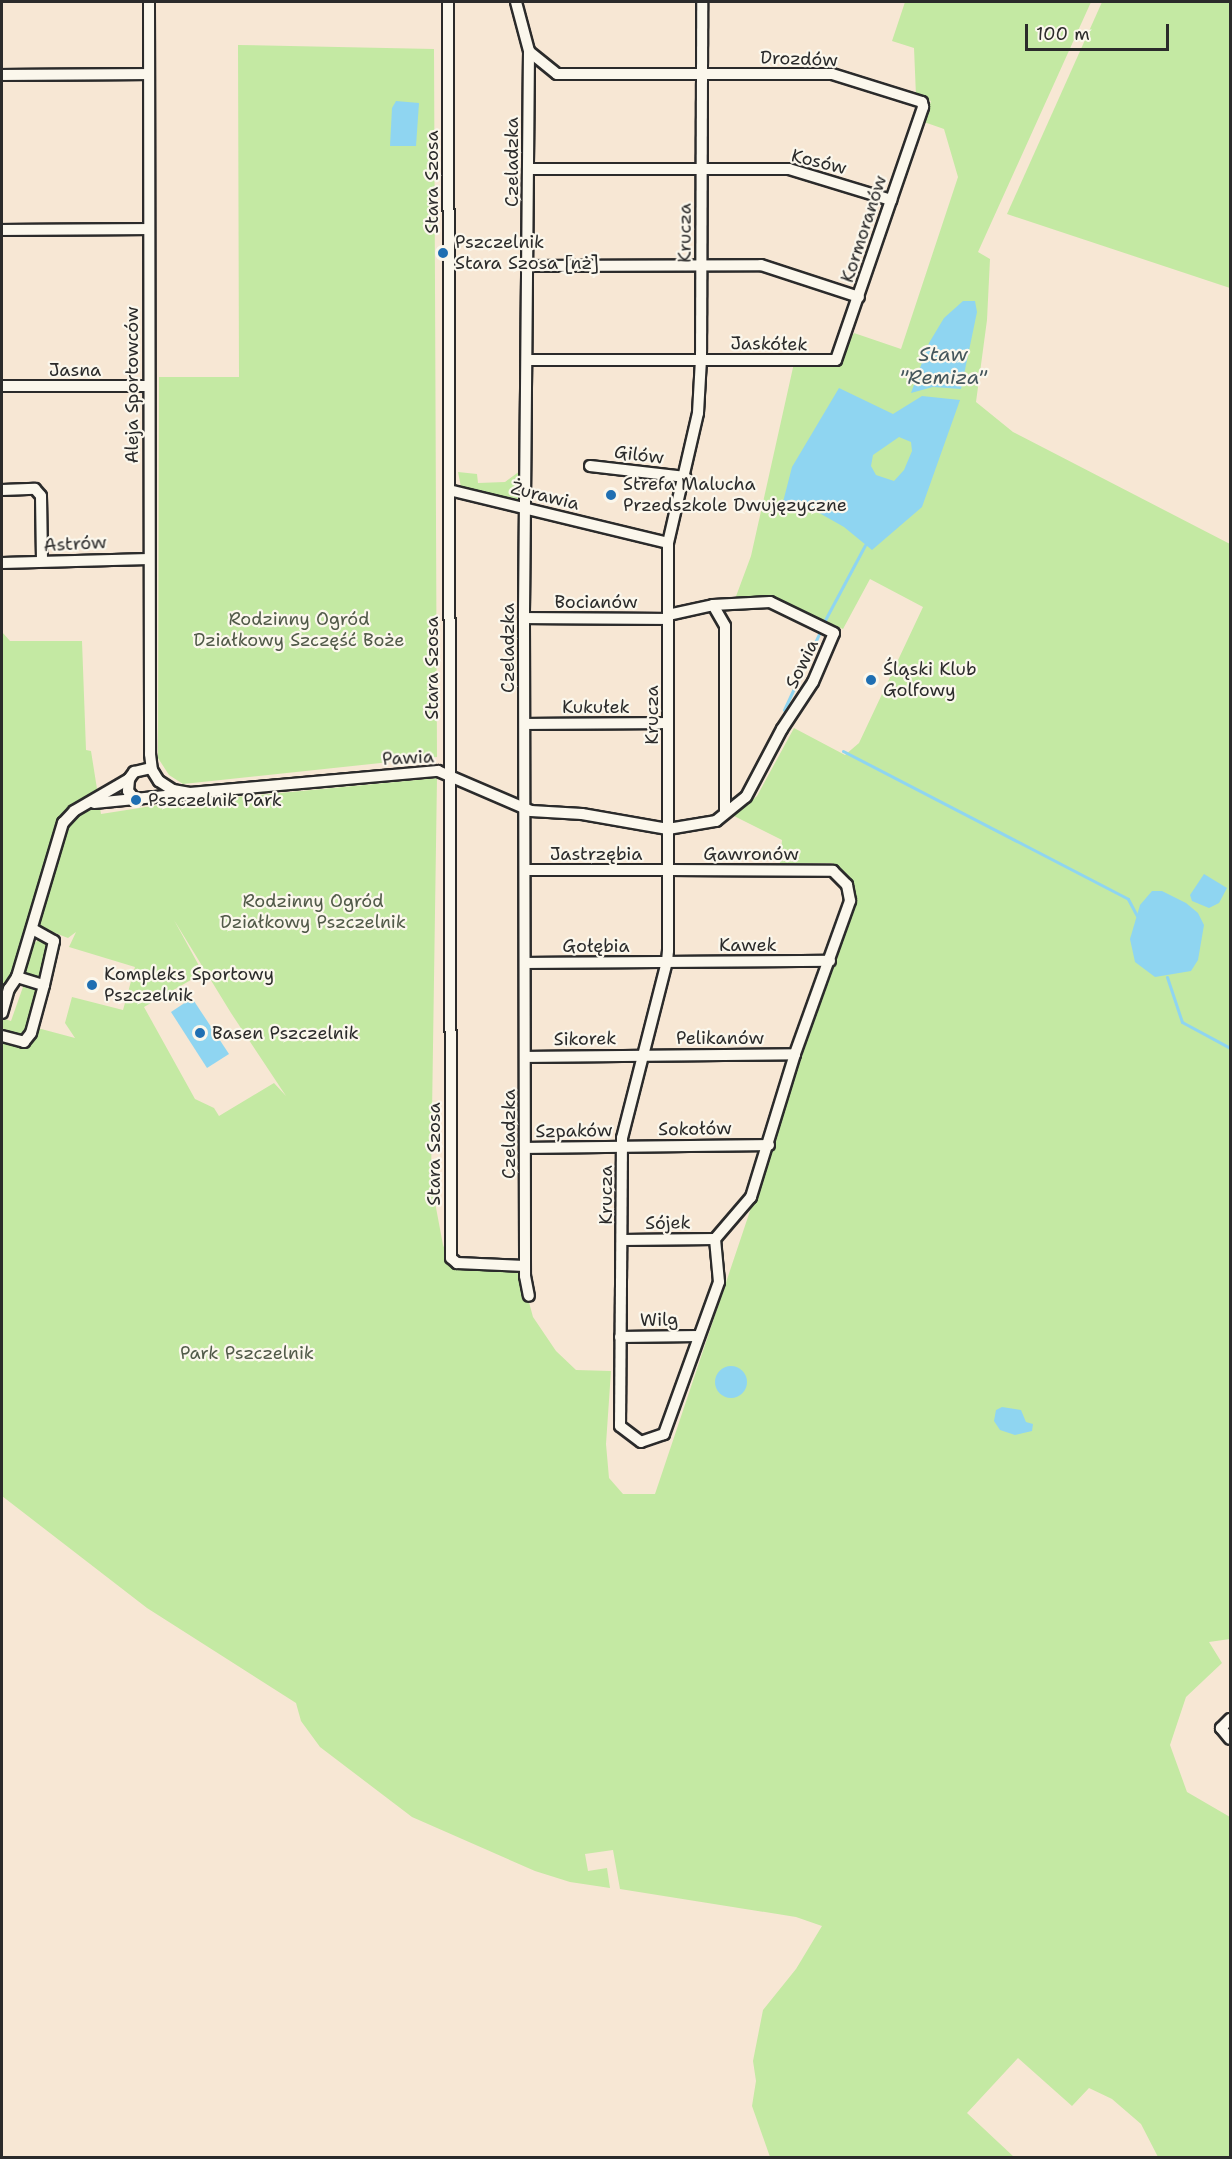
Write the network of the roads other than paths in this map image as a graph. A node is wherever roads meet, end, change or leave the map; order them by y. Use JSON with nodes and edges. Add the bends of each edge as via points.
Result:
{"nodes":[{"id":1,"x":149,"y":2,"type":"edge"},
{"id":2,"x":448,"y":2,"type":"edge"},
{"id":3,"x":516,"y":2,"type":"edge"},
{"id":4,"x":702,"y":2,"type":"edge"},
{"id":5,"x":529,"y":51,"type":"junction"},
{"id":6,"x":149,"y":74,"type":"junction"},
{"id":7,"x":702,"y":74,"type":"junction"},
{"id":8,"x":2,"y":75,"type":"edge"},
{"id":9,"x":923,"y":107,"type":"joint"},
{"id":10,"x":528,"y":169,"type":"junction"},
{"id":11,"x":701,"y":169,"type":"junction"},
{"id":12,"x":891,"y":200,"type":"junction"},
{"id":13,"x":149,"y":229,"type":"junction"},
{"id":14,"x":2,"y":230,"type":"edge"},
{"id":15,"x":702,"y":265,"type":"junction"},
{"id":16,"x":528,"y":266,"type":"junction"},
{"id":17,"x":859,"y":297,"type":"junction"},
{"id":18,"x":528,"y":360,"type":"junction"},
{"id":19,"x":701,"y":360,"type":"junction"},
{"id":20,"x":836,"y":360,"type":"joint"},
{"id":21,"x":2,"y":386,"type":"edge"},
{"id":22,"x":149,"y":386,"type":"junction"},
{"id":23,"x":590,"y":465,"type":"dead end"},
{"id":24,"x":685,"y":477,"type":"junction"},
{"id":25,"x":2,"y":490,"type":"edge"},
{"id":26,"x":449,"y":490,"type":"junction"},
{"id":27,"x":526,"y":508,"type":"junction"},
{"id":28,"x":668,"y":543,"type":"junction"},
{"id":29,"x":149,"y":559,"type":"junction"},
{"id":30,"x":42,"y":560,"type":"junction"},
{"id":31,"x":2,"y":563,"type":"edge"},
{"id":32,"x":713,"y":606,"type":"junction"},
{"id":33,"x":668,"y":617,"type":"junction"},
{"id":34,"x":524,"y":618,"type":"junction"},
{"id":35,"x":668,"y":723,"type":"junction"},
{"id":36,"x":525,"y":724,"type":"junction"},
{"id":37,"x":153,"y":772,"type":"junction"},
{"id":38,"x":449,"y":774,"type":"junction"},
{"id":39,"x":129,"y":779,"type":"junction"},
{"id":40,"x":190,"y":793,"type":"junction"},
{"id":41,"x":136,"y":800,"type":"junction"},
{"id":42,"x":148,"y":800,"type":"junction"},
{"id":43,"x":94,"y":803,"type":"junction"},
{"id":44,"x":525,"y":809,"type":"junction"},
{"id":45,"x":725,"y":811,"type":"junction"},
{"id":46,"x":668,"y":829,"type":"junction"},
{"id":47,"x":525,"y":870,"type":"junction"},
{"id":48,"x":668,"y":870,"type":"junction"},
{"id":49,"x":32,"y":929,"type":"junction"},
{"id":50,"x":830,"y":961,"type":"junction"},
{"id":51,"x":667,"y":962,"type":"junction"},
{"id":52,"x":526,"y":963,"type":"junction"},
{"id":53,"x":17,"y":977,"type":"junction"},
{"id":54,"x":44,"y":985,"type":"junction"},
{"id":55,"x":2,"y":1013,"type":"edge"},
{"id":56,"x":2,"y":1036,"type":"edge"},
{"id":57,"x":644,"y":1054,"type":"junction"},
{"id":58,"x":795,"y":1054,"type":"junction"},
{"id":59,"x":526,"y":1057,"type":"junction"},
{"id":60,"x":769,"y":1145,"type":"junction"},
{"id":61,"x":622,"y":1147,"type":"junction"},
{"id":62,"x":526,"y":1148,"type":"junction"},
{"id":63,"x":715,"y":1239,"type":"junction"},
{"id":64,"x":622,"y":1240,"type":"junction"},
{"id":65,"x":525,"y":1266,"type":"junction"},
{"id":66,"x":529,"y":1296,"type":"dead end"},
{"id":67,"x":699,"y":1336,"type":"junction"},
{"id":68,"x":620,"y":1338,"type":"junction"},
{"id":69,"x":1230,"y":1719,"type":"edge"},
{"id":70,"x":1230,"y":1739,"type":"edge"}],
"edges":[{"from":1,"to":6,"type":"street","name":"Aleja Sportowców"},
{"from":2,"to":26,"type":"street","name":"Stara Szosa"},
{"from":3,"to":5,"type":"street","name":"Czeladzka"},
{"from":4,"to":7,"type":"street","name":"Krucza"},
{"from":5,"to":7,"type":"street","name":"Drozdów","via":[[557,74]]},
{"from":5,"to":10,"type":"street","name":"Czeladzka"},
{"from":6,"to":8,"type":"street"},
{"from":6,"to":13,"type":"street","name":"Aleja Sportowców"},
{"from":7,"to":9,"type":"street","name":"Drozdów","via":[[831,74],[922,102]]},
{"from":7,"to":11,"type":"street","name":"Krucza"},
{"from":9,"to":12,"type":"street","name":"Kormoranów"},
{"from":10,"to":11,"type":"street","name":"Kosów"},
{"from":10,"to":16,"type":"street","name":"Czeladzka"},
{"from":11,"to":12,"type":"street","name":"Kosów","via":[[799,170]]},
{"from":11,"to":15,"type":"street","name":"Krucza"},
{"from":12,"to":17,"type":"street","name":"Kormoranów"},
{"from":13,"to":14,"type":"street"},
{"from":13,"to":22,"type":"street","name":"Aleja Sportowców"},
{"from":15,"to":16,"type":"street"},
{"from":15,"to":17,"type":"street","via":[[761,265]]},
{"from":15,"to":19,"type":"street","name":"Krucza"},
{"from":16,"to":18,"type":"street","name":"Czeladzka"},
{"from":17,"to":20,"type":"street","name":"Kormoranów"},
{"from":18,"to":19,"type":"street","name":"Jaskółek"},
{"from":18,"to":27,"type":"street","name":"Czeladzka"},
{"from":19,"to":20,"type":"street","name":"Jaskółek"},
{"from":19,"to":24,"type":"street","name":"Krucza","via":[[698,413]]},
{"from":21,"to":22,"type":"street","name":"Jasna"},
{"from":22,"to":29,"type":"street","name":"Aleja Sportowców"},
{"from":23,"to":24,"type":"street","name":"Gilów"},
{"from":24,"to":28,"type":"street","name":"Krucza"},
{"from":25,"to":30,"type":"street","via":[[35,489],[42,496]]},
{"from":26,"to":27,"type":"street","name":"Żurawia"},
{"from":26,"to":38,"type":"street","name":"Stara Szosa"},
{"from":27,"to":28,"type":"street","name":"Żurawia"},
{"from":27,"to":34,"type":"street","name":"Czeladzka"},
{"from":28,"to":33,"type":"street","name":"Krucza"},
{"from":29,"to":30,"type":"street","name":"Astrów"},
{"from":29,"to":37,"type":"street","name":"Aleja Sportowców"},
{"from":30,"to":31,"type":"street","name":"Astrów"},
{"from":32,"to":33,"type":"street","name":"Sowia"},
{"from":32,"to":45,"type":"street","via":[[724,626]]},
{"from":32,"to":45,"type":"street","name":"Sowia","via":[[770,603],[834,633],[813,682],[782,729],[746,797]]},
{"from":33,"to":34,"type":"street","name":"Bocianów"},
{"from":33,"to":35,"type":"street","name":"Krucza"},
{"from":34,"to":36,"type":"street","name":"Czeladzka"},
{"from":35,"to":36,"type":"street","name":"Kukułek"},
{"from":35,"to":46,"type":"street","name":"Krucza"},
{"from":36,"to":44,"type":"street","name":"Czeladzka"},
{"from":37,"to":39,"type":"street","via":[[134,772]]},
{"from":37,"to":40,"type":"street","name":"Pawia","via":[[171,789]]},
{"from":37,"to":42,"type":"street","via":[[154,792]]},
{"from":38,"to":40,"type":"street","name":"Pawia","via":[[432,771]]},
{"from":38,"to":44,"type":"street","name":"Pawia"},
{"from":38,"to":65,"type":"street","name":"Stara Szosa","via":[[451,1258],[457,1263]]},
{"from":39,"to":41,"type":"street","via":[[128,791]]},
{"from":39,"to":43,"type":"street"},
{"from":40,"to":42,"type":"street"},
{"from":41,"to":42,"type":"street"},
{"from":41,"to":43,"type":"street"},
{"from":43,"to":49,"type":"street","via":[[74,811],[63,823]]},
{"from":44,"to":46,"type":"street","name":"Pawia"},
{"from":44,"to":47,"type":"street","name":"Czeladzka"},
{"from":45,"to":46,"type":"street","name":"Sowia","via":[[716,821]]},
{"from":46,"to":48,"type":"street","name":"Krucza"},
{"from":47,"to":48,"type":"street","name":"Jastrzębia"},
{"from":47,"to":52,"type":"street","name":"Czeladzka"},
{"from":48,"to":50,"type":"street","name":"Gawronów","via":[[833,871],[847,885],[850,901]]},
{"from":48,"to":51,"type":"street","name":"Krucza"},
{"from":49,"to":53,"type":"street"},
{"from":49,"to":54,"type":"street","via":[[54,941]]},
{"from":50,"to":51,"type":"street","name":"Kawek"},
{"from":50,"to":58,"type":"street"},
{"from":51,"to":52,"type":"street","name":"Gołębia"},
{"from":51,"to":57,"type":"street","name":"Krucza"},
{"from":52,"to":59,"type":"street","name":"Czeladzka"},
{"from":53,"to":54,"type":"street"},
{"from":53,"to":55,"type":"street"},
{"from":54,"to":56,"type":"street","via":[[31,1033],[24,1042]]},
{"from":57,"to":58,"type":"street","name":"Pelikanów"},
{"from":57,"to":59,"type":"street","name":"Sikorek"},
{"from":57,"to":61,"type":"street","name":"Krucza","via":[[624,1123]]},
{"from":58,"to":60,"type":"street"},
{"from":59,"to":62,"type":"street","name":"Czeladzka"},
{"from":60,"to":61,"type":"street","name":"Sokołów"},
{"from":60,"to":63,"type":"street","via":[[751,1197]]},
{"from":61,"to":62,"type":"street","name":"Szpaków"},
{"from":61,"to":64,"type":"street","name":"Krucza"},
{"from":62,"to":65,"type":"street","name":"Czeladzka"},
{"from":63,"to":64,"type":"street","name":"Sójek"},
{"from":63,"to":67,"type":"street","via":[[719,1282]]},
{"from":64,"to":68,"type":"street","name":"Krucza"},
{"from":65,"to":66,"type":"street","name":"Czeladzka"},
{"from":67,"to":68,"type":"street","name":"Wilg"},
{"from":67,"to":68,"type":"street","name":"Krucza","via":[[664,1434],[640,1442],[620,1426]]},
{"from":69,"to":70,"type":"street","via":[[1221,1728]]}]}
